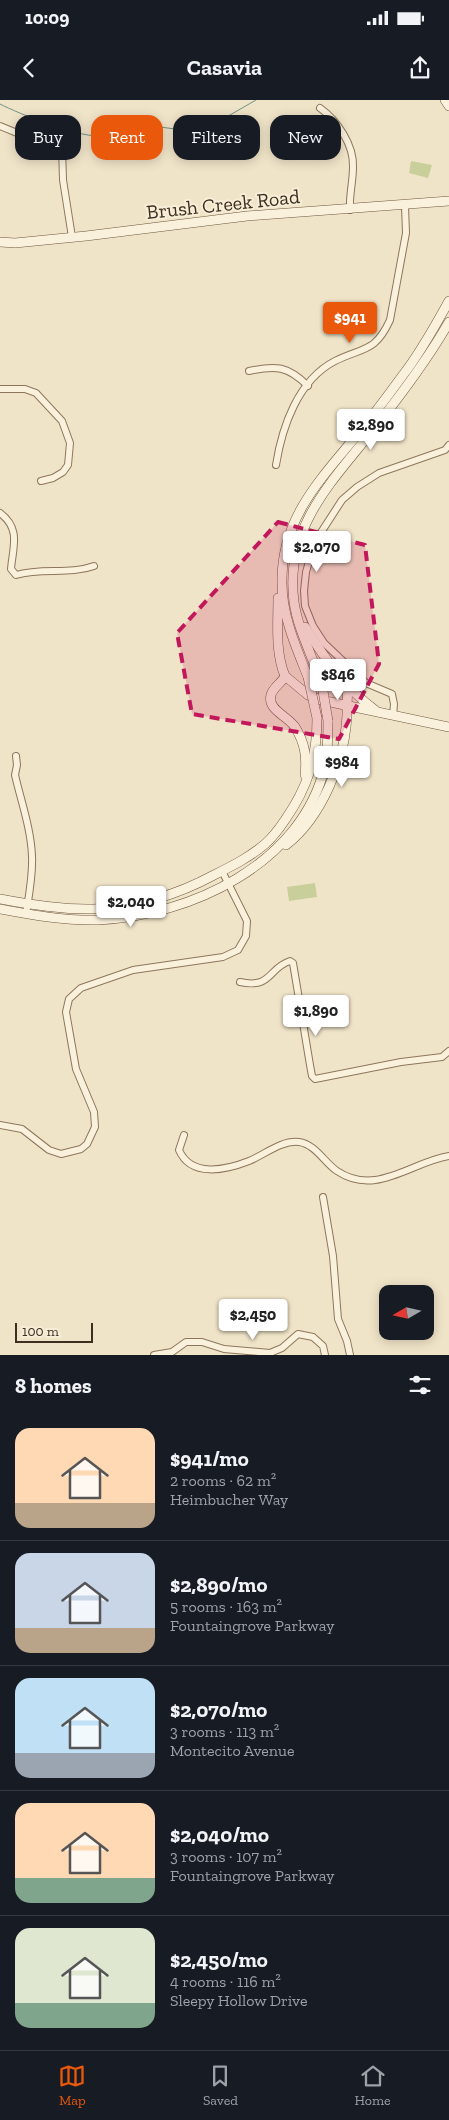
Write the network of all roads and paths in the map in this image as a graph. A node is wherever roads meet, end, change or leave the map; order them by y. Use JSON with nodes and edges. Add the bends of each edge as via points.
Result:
{"nodes":[{"id":1,"x":445,"y":100,"type":"edge"},
{"id":2,"x":449,"y":106,"type":"edge"},
{"id":3,"x":320,"y":108,"type":"dead end"},
{"id":4,"x":0,"y":126,"type":"edge"},
{"id":5,"x":449,"y":201,"type":"edge"},
{"id":6,"x":405,"y":206,"type":"junction"},
{"id":7,"x":350,"y":210,"type":"junction"},
{"id":8,"x":72,"y":237,"type":"junction"},
{"id":9,"x":0,"y":242,"type":"edge"},
{"id":10,"x":449,"y":301,"type":"edge"},
{"id":11,"x":449,"y":322,"type":"edge"},
{"id":12,"x":249,"y":371,"type":"dead end"},
{"id":13,"x":308,"y":386,"type":"junction"},
{"id":14,"x":0,"y":389,"type":"edge"},
{"id":15,"x":448,"y":449,"type":"edge"},
{"id":16,"x":276,"y":465,"type":"dead end"},
{"id":17,"x":42,"y":481,"type":"dead end"},
{"id":18,"x":0,"y":513,"type":"edge"},
{"id":19,"x":94,"y":566,"type":"dead end"},
{"id":20,"x":283,"y":567,"type":"junction"},
{"id":21,"x":294,"y":602,"type":"junction"},
{"id":22,"x":285,"y":676,"type":"junction"},
{"id":23,"x":348,"y":688,"type":"junction"},
{"id":24,"x":346,"y":705,"type":"junction"},
{"id":25,"x":379,"y":713,"type":"junction"},
{"id":26,"x":393,"y":716,"type":"junction"},
{"id":27,"x":449,"y":727,"type":"edge"},
{"id":28,"x":16,"y":756,"type":"dead end"},
{"id":29,"x":298,"y":802,"type":"junction"},
{"id":30,"x":273,"y":853,"type":"junction"},
{"id":31,"x":222,"y":871,"type":"junction"},
{"id":32,"x":228,"y":883,"type":"junction"},
{"id":33,"x":0,"y":899,"type":"edge"},
{"id":34,"x":28,"y":904,"type":"junction"},
{"id":35,"x":0,"y":909,"type":"edge"},
{"id":36,"x":26,"y":914,"type":"junction"},
{"id":37,"x":240,"y":982,"type":"dead end"},
{"id":38,"x":449,"y":1051,"type":"edge"},
{"id":39,"x":0,"y":1125,"type":"edge"},
{"id":40,"x":184,"y":1135,"type":"dead end"},
{"id":41,"x":449,"y":1156,"type":"edge"},
{"id":42,"x":323,"y":1197,"type":"dead end"},
{"id":43,"x":154,"y":1355,"type":"edge"},
{"id":44,"x":324,"y":1355,"type":"edge"},
{"id":45,"x":350,"y":1355,"type":"edge"}],
"edges":[{"from":1,"to":2,"type":"main road"},
{"from":3,"to":7,"type":"street","via":[[330,114],[353,154]]},
{"from":4,"to":8,"type":"street","via":[[17,133],[44,131],[60,139]]},
{"from":5,"to":6,"type":"main road","name":"Brush Creek Road"},
{"from":6,"to":7,"type":"main road","name":"Brush Creek Road"},
{"from":6,"to":13,"type":"street","via":[[406,233],[385,332],[368,349],[328,366]]},
{"from":7,"to":8,"type":"main road","name":"Brush Creek Road","via":[[247,216]]},
{"from":8,"to":9,"type":"main road","name":"Brush Creek Road"},
{"from":10,"to":20,"type":"main road","via":[[404,374],[315,484],[298,511]]},
{"from":11,"to":21,"type":"main road","via":[[412,380],[325,488],[310,512],[299,538],[294,563]]},
{"from":12,"to":13,"type":"street","via":[[279,368],[296,374]]},
{"from":13,"to":16,"type":"street","via":[[286,420]]},
{"from":14,"to":17,"type":"street","via":[[25,389],[36,394],[62,421],[70,443],[68,465],[63,472]]},
{"from":15,"to":26,"type":"street","via":[[379,473],[342,500],[320,534],[306,572],[305,606],[313,626],[324,643],[366,683],[392,694]]},
{"from":18,"to":19,"type":"street","via":[[12,525],[11,569],[16,575],[42,570],[82,570]]},
{"from":20,"to":22,"type":"main road","via":[[278,585],[278,629],[280,666]]},
{"from":20,"to":29,"type":"main road","bridge":true,"via":[[288,624],[308,678],[317,718],[314,761]]},
{"from":21,"to":23,"type":"main road","via":[[302,624]]},
{"from":21,"to":30,"type":"main road","bridge":true,"via":[[322,685],[328,721],[325,766],[297,824]]},
{"from":22,"to":24,"type":"main road","via":[[308,695]]},
{"from":22,"to":29,"type":"main road","via":[[272,692],[270,700],[276,710],[294,725],[305,749],[304,779]]},
{"from":23,"to":24,"type":"main road"},
{"from":23,"to":25,"type":"main road"},
{"from":24,"to":25,"type":"main road"},
{"from":24,"to":30,"type":"main road","via":[[336,772],[326,795],[300,833]]},
{"from":25,"to":26,"type":"main road"},
{"from":26,"to":27,"type":"main road"},
{"from":28,"to":34,"type":"street","via":[[15,775],[32,856]]},
{"from":29,"to":31,"type":"main road","via":[[267,842],[250,856]]},
{"from":30,"to":32,"type":"main road"},
{"from":31,"to":32,"type":"street"},
{"from":31,"to":34,"type":"main road","via":[[173,893],[118,907],[80,909]]},
{"from":32,"to":36,"type":"main road","via":[[177,905],[126,917],[72,920]]},
{"from":32,"to":39,"type":"street","via":[[247,921],[246,936],[238,950],[223,957],[133,970],[81,988],[69,999],[66,1012],[76,1070],[94,1112],[95,1127],[87,1144],[69,1154],[61,1154],[49,1150],[22,1129]]},
{"from":33,"to":34,"type":"main road"},
{"from":34,"to":36,"type":"street"},
{"from":35,"to":36,"type":"main road"},
{"from":37,"to":38,"type":"street","via":[[256,984],[269,978],[284,963],[293,963],[315,1079],[442,1057]]},
{"from":40,"to":41,"type":"street","via":[[179,1150],[182,1157],[188,1163],[214,1170],[299,1142],[314,1149],[338,1172],[366,1181],[388,1179]]},
{"from":42,"to":45,"type":"street","via":[[333,1256],[338,1319]]},
{"from":43,"to":44,"type":"street","via":[[172,1352],[186,1342],[270,1353],[282,1348],[298,1334],[313,1337],[323,1346]]}]}
